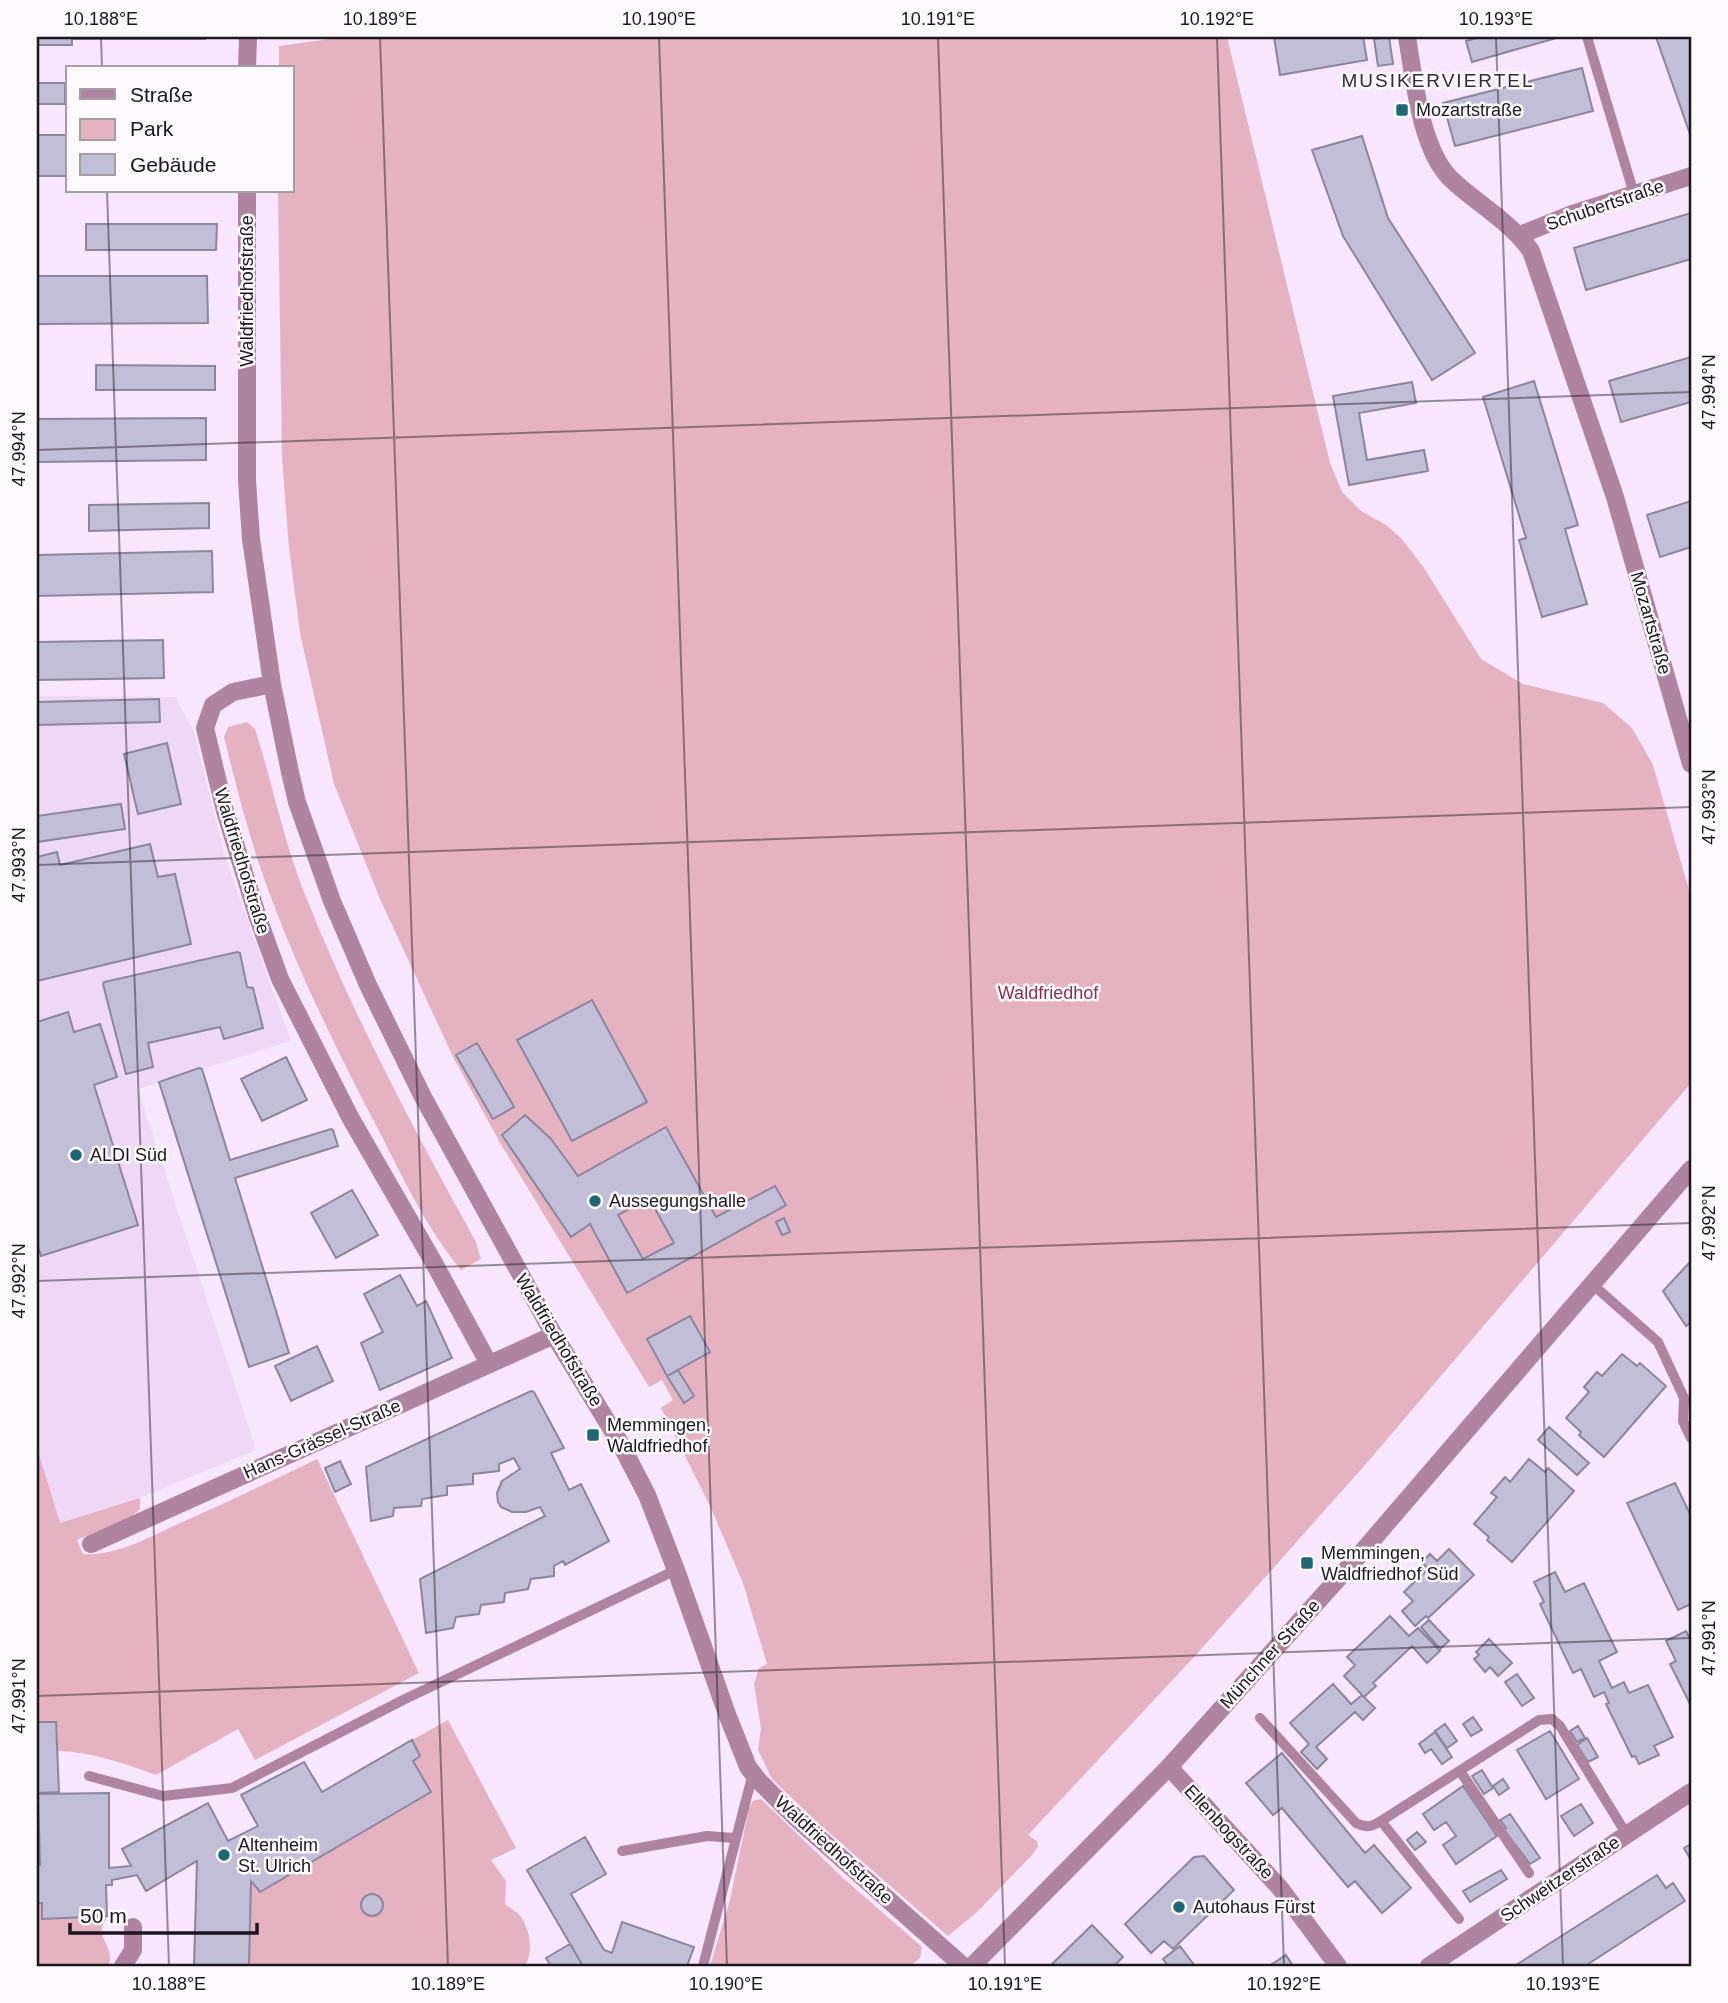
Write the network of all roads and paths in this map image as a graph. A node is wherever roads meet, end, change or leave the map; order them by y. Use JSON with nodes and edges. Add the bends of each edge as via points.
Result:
{"nodes":[{"id":1,"x":248,"y":37,"type":"edge"},
{"id":2,"x":1408,"y":37,"type":"edge"},
{"id":3,"x":1587,"y":37,"type":"edge"},
{"id":4,"x":247,"y":66,"type":"edge"},
{"id":5,"x":1691,"y":176,"type":"edge"},
{"id":6,"x":247,"y":192,"type":"edge"},
{"id":7,"x":1634,"y":194,"type":"junction"},
{"id":8,"x":1520,"y":235,"type":"junction"},
{"id":9,"x":272,"y":684,"type":"junction"},
{"id":10,"x":1691,"y":764,"type":"edge"},
{"id":11,"x":1691,"y":1169,"type":"edge"},
{"id":12,"x":1592,"y":1284,"type":"junction"},
{"id":13,"x":554,"y":1335,"type":"junction"},
{"id":14,"x":488,"y":1364,"type":"junction"},
{"id":15,"x":1691,"y":1438,"type":"edge"},
{"id":16,"x":91,"y":1544,"type":"dead end"},
{"id":17,"x":676,"y":1570,"type":"junction"},
{"id":18,"x":1260,"y":1718,"type":"dead end"},
{"id":19,"x":1169,"y":1767,"type":"junction"},
{"id":20,"x":1460,"y":1771,"type":"junction"},
{"id":21,"x":753,"y":1773,"type":"junction"},
{"id":22,"x":89,"y":1776,"type":"dead end"},
{"id":23,"x":1691,"y":1793,"type":"edge"},
{"id":24,"x":1381,"y":1821,"type":"junction"},
{"id":25,"x":1627,"y":1835,"type":"junction"},
{"id":26,"x":735,"y":1838,"type":"junction"},
{"id":27,"x":622,"y":1851,"type":"dead end"},
{"id":28,"x":1529,"y":1873,"type":"dead end"},
{"id":29,"x":1459,"y":1919,"type":"dead end"},
{"id":30,"x":133,"y":1927,"type":"dead end"},
{"id":31,"x":123,"y":1966,"type":"edge"},
{"id":32,"x":703,"y":1966,"type":"edge"},
{"id":33,"x":963,"y":1966,"type":"edge"},
{"id":34,"x":972,"y":1966,"type":"edge"},
{"id":35,"x":1338,"y":1966,"type":"edge"},
{"id":36,"x":1429,"y":1966,"type":"edge"}],
"edges":[{"from":1,"to":4,"type":"street"},
{"from":2,"to":8,"type":"street","name":"Mozartstraße","via":[[1418,107],[1430,144],[1449,177]]},
{"from":3,"to":7,"type":"lane"},
{"from":5,"to":7,"type":"street","name":"Schubertstraße"},
{"from":6,"to":9,"type":"street","name":"Waldfriedhofstraße","via":[[248,492]]},
{"from":7,"to":8,"type":"street","name":"Schubertstraße"},
{"from":8,"to":10,"type":"street","name":"Mozartstraße","via":[[1531,251],[1615,497]]},
{"from":9,"to":13,"type":"street","name":"Waldfriedhofstraße","via":[[297,802],[368,985],[429,1108]]},
{"from":9,"to":14,"type":"street","name":"Waldfriedhofstraße","via":[[233,692],[213,705],[205,728],[258,918],[280,979],[350,1117]]},
{"from":11,"to":12,"type":"street","name":"Münchner Straße"},
{"from":12,"to":15,"type":"lane","via":[[1658,1342],[1684,1398],[1683,1420]]},
{"from":12,"to":19,"type":"street","name":"Münchner Straße","via":[[1362,1552]]},
{"from":13,"to":14,"type":"street","name":"Hans-Grässel-Straße"},
{"from":13,"to":17,"type":"street","name":"Waldfriedhofstraße","via":[[619,1441]]},
{"from":14,"to":16,"type":"street","name":"Hans-Grässel-Straße"},
{"from":17,"to":21,"type":"street","name":"Waldfriedhofstraße"},
{"from":17,"to":22,"type":"lane","via":[[403,1700],[232,1788],[163,1796]]},
{"from":18,"to":24,"type":"lane","via":[[1356,1823],[1365,1827]]},
{"from":19,"to":34,"type":"street","name":"Münchner Straße"},
{"from":19,"to":35,"type":"street","name":"Ellenbogstraße","via":[[1280,1888]]},
{"from":20,"to":24,"type":"lane"},
{"from":20,"to":25,"type":"lane","via":[[1539,1720],[1552,1719]]},
{"from":20,"to":28,"type":"lane"},
{"from":21,"to":26,"type":"lane"},
{"from":21,"to":33,"type":"street","name":"Waldfriedhofstraße","via":[[813,1833]]},
{"from":23,"to":25,"type":"street","name":"Schweitzerstraße"},
{"from":24,"to":29,"type":"lane"},
{"from":25,"to":36,"type":"street","name":"Schweitzerstraße"},
{"from":26,"to":27,"type":"lane","via":[[707,1836]]},
{"from":26,"to":32,"type":"lane"},
{"from":30,"to":31,"type":"street","via":[[133,1950]]}]}
